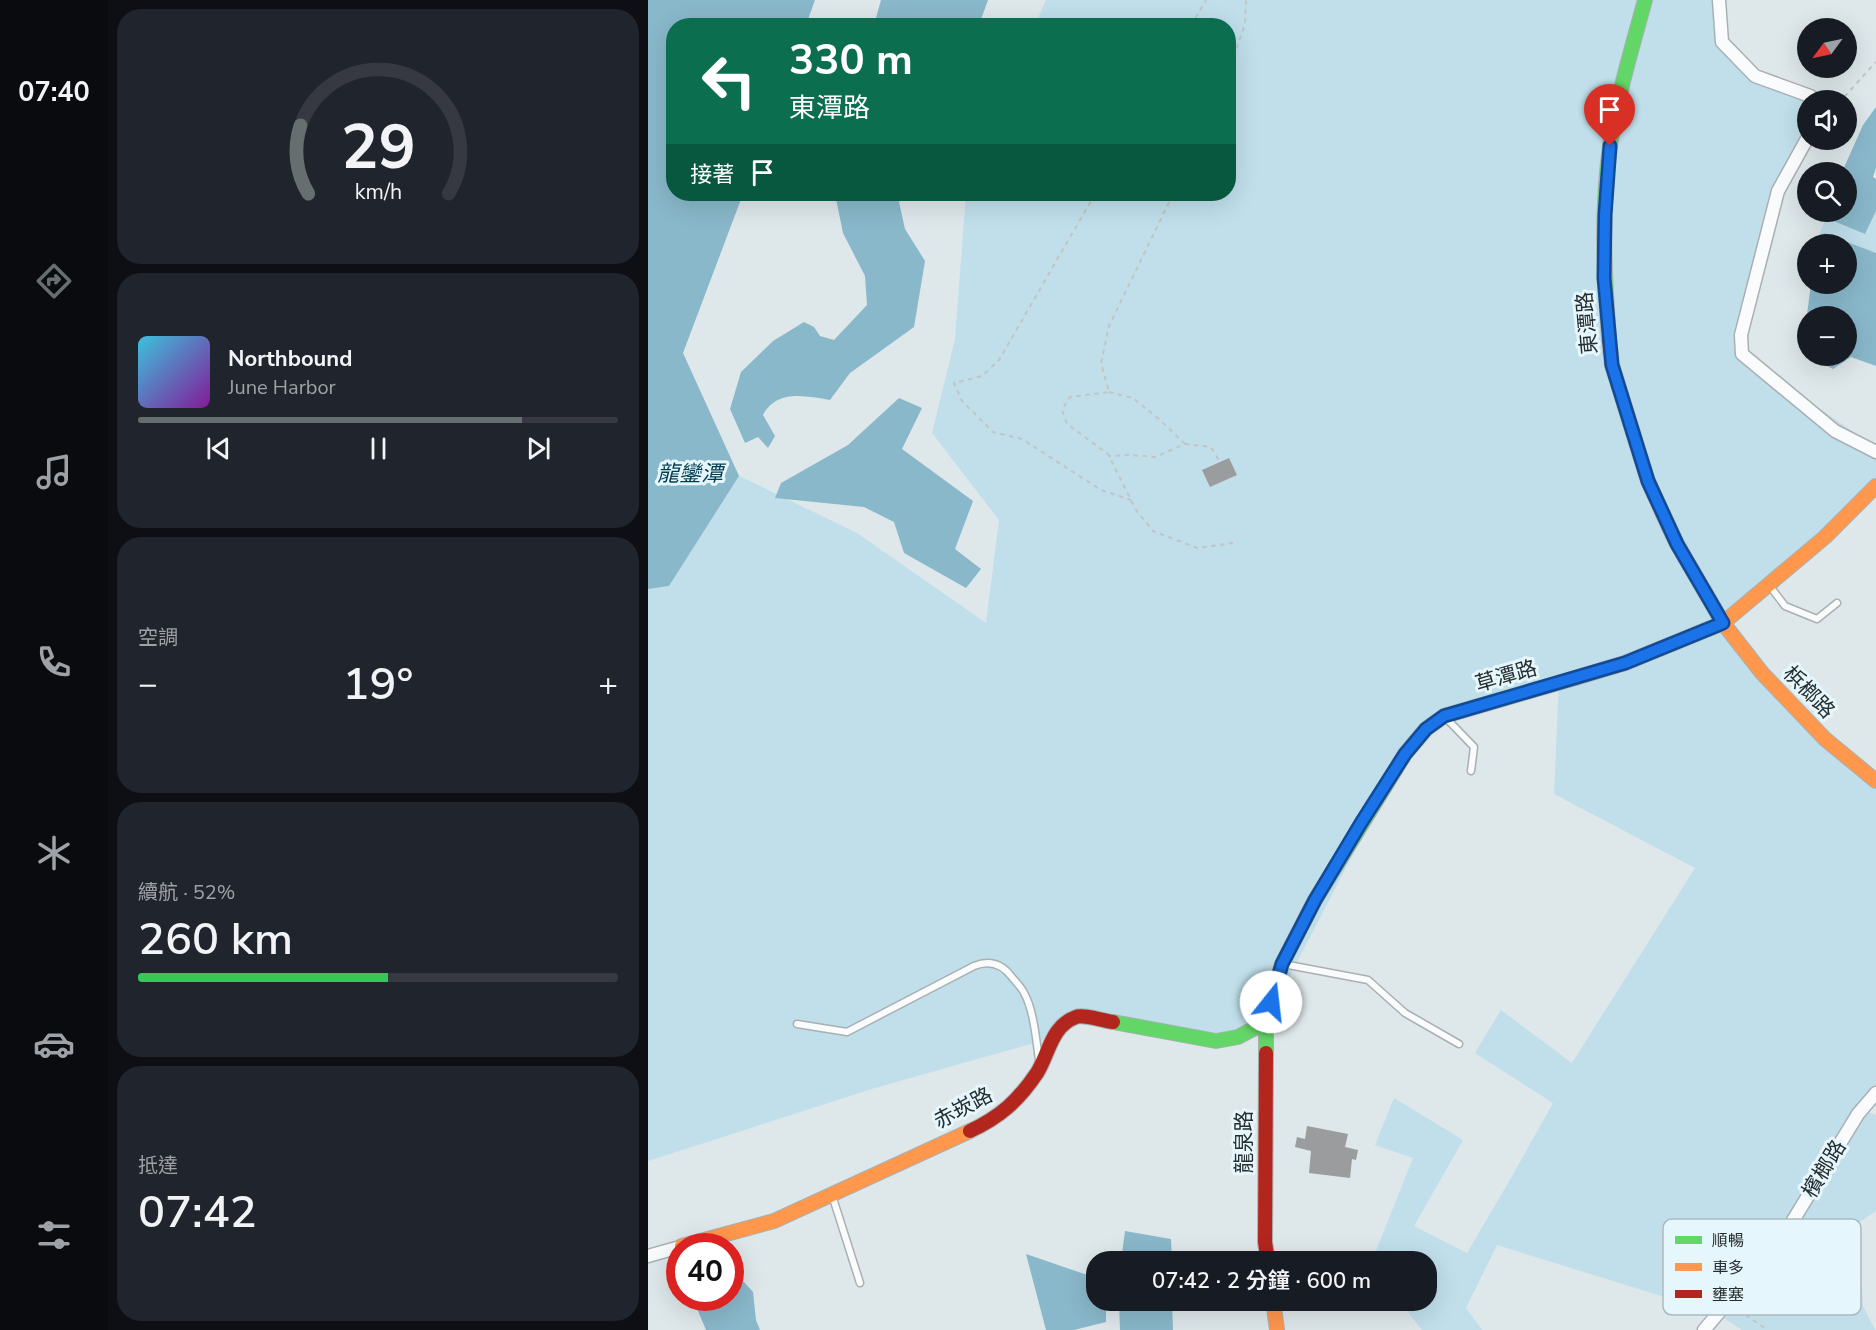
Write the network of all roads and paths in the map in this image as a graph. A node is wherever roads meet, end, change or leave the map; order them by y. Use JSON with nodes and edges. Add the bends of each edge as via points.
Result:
{"nodes":[{"id":1,"x":1206,"y":0,"type":"edge"},
{"id":2,"x":1246,"y":0,"type":"edge"},
{"id":3,"x":1646,"y":0,"type":"edge"},
{"id":4,"x":1719,"y":0,"type":"edge"},
{"id":5,"x":1196,"y":18,"type":"edge"},
{"id":6,"x":1236,"y":50,"type":"edge"},
{"id":7,"x":1876,"y":62,"type":"edge"},
{"id":8,"x":1850,"y":90,"type":"edge"},
{"id":9,"x":1797,"y":91,"type":"edge"},
{"id":10,"x":1801,"y":150,"type":"edge"},
{"id":11,"x":1091,"y":201,"type":"edge"},
{"id":12,"x":1170,"y":201,"type":"edge"},
{"id":13,"x":1109,"y":392,"type":"junction"},
{"id":14,"x":1185,"y":444,"type":"junction"},
{"id":15,"x":1876,"y":452,"type":"edge"},
{"id":16,"x":1109,"y":456,"type":"junction"},
{"id":17,"x":1220,"y":462,"type":"dead end"},
{"id":18,"x":1876,"y":486,"type":"edge"},
{"id":19,"x":1131,"y":500,"type":"junction"},
{"id":20,"x":1233,"y":543,"type":"dead end"},
{"id":21,"x":1769,"y":584,"type":"junction"},
{"id":22,"x":1837,"y":603,"type":"dead end"},
{"id":23,"x":1723,"y":623,"type":"junction"},
{"id":24,"x":1444,"y":716,"type":"junction"},
{"id":25,"x":1471,"y":771,"type":"dead end"},
{"id":26,"x":1876,"y":781,"type":"edge"},
{"id":27,"x":1282,"y":964,"type":"junction"},
{"id":28,"x":1266,"y":1022,"type":"junction"},
{"id":29,"x":797,"y":1024,"type":"dead end"},
{"id":30,"x":1459,"y":1044,"type":"dead end"},
{"id":31,"x":1040,"y":1067,"type":"junction"},
{"id":32,"x":1876,"y":1093,"type":"edge"},
{"id":33,"x":832,"y":1195,"type":"junction"},
{"id":34,"x":1794,"y":1219,"type":"edge"},
{"id":35,"x":731,"y":1233,"type":"edge"},
{"id":36,"x":666,"y":1251,"type":"edge"},
{"id":37,"x":1266,"y":1251,"type":"edge"},
{"id":38,"x":648,"y":1256,"type":"edge"},
{"id":39,"x":860,"y":1283,"type":"dead end"},
{"id":40,"x":1274,"y":1311,"type":"edge"},
{"id":41,"x":1717,"y":1315,"type":"edge"},
{"id":42,"x":1745,"y":1315,"type":"edge"},
{"id":43,"x":1277,"y":1330,"type":"edge"},
{"id":44,"x":1704,"y":1330,"type":"edge"},
{"id":45,"x":1768,"y":1330,"type":"edge"}],
"edges":[{"from":1,"to":5,"type":"path"},
{"from":2,"to":6,"type":"path","via":[[1245,24]]},
{"from":3,"to":23,"type":"street","name":"東潭路","via":[[1610,146],[1604,278],[1612,365],[1648,481],[1677,544]]},
{"from":4,"to":9,"type":"street","via":[[1722,42],[1755,76]]},
{"from":7,"to":8,"type":"path"},
{"from":10,"to":15,"type":"street","via":[[1778,190],[1741,335],[1742,354],[1835,431]]},
{"from":11,"to":19,"type":"path","via":[[999,360],[982,376],[954,382],[962,401],[993,432],[1022,439],[1101,490]]},
{"from":12,"to":13,"type":"path","via":[[1109,326],[1101,363]]},
{"from":13,"to":14,"type":"path","via":[[1133,398]]},
{"from":13,"to":16,"type":"path","via":[[1070,397],[1062,410],[1067,424]]},
{"from":14,"to":16,"type":"path","via":[[1155,457]]},
{"from":14,"to":17,"type":"path","via":[[1211,447]]},
{"from":16,"to":19,"type":"path"},
{"from":18,"to":21,"type":"street","name":"草潭路","via":[[1825,537]]},
{"from":19,"to":20,"type":"path","via":[[1153,531],[1197,548]]},
{"from":21,"to":22,"type":"lane","via":[[1785,606],[1817,619]]},
{"from":21,"to":23,"type":"street","name":"草潭路"},
{"from":23,"to":24,"type":"street","name":"草潭路","via":[[1625,663]]},
{"from":23,"to":26,"type":"street","name":"梹榔路","via":[[1762,673],[1825,739]]},
{"from":24,"to":25,"type":"lane","via":[[1474,747]]},
{"from":24,"to":27,"type":"street","name":"草潭路","via":[[1426,729],[1405,754],[1315,900]]},
{"from":27,"to":28,"type":"street","name":"草潭路"},
{"from":27,"to":30,"type":"lane","via":[[1368,980],[1405,1013]]},
{"from":28,"to":31,"type":"street","name":"赤崁路","via":[[1238,1037],[1216,1041],[1078,1016],[1065,1023],[1052,1038]]},
{"from":28,"to":37,"type":"street","name":"龍泉路"},
{"from":29,"to":31,"type":"lane","via":[[847,1032],[974,966],[985,962],[997,964],[1023,991]]},
{"from":31,"to":33,"type":"street","name":"赤崁路","via":[[1012,1105],[993,1120]]},
{"from":32,"to":34,"type":"street","name":"檳榔路","via":[[1858,1114]]},
{"from":33,"to":35,"type":"street","name":"赤崁路","via":[[774,1221]]},
{"from":33,"to":39,"type":"lane"},
{"from":36,"to":38,"type":"street","name":"赤崁路"},
{"from":40,"to":43,"type":"street"},
{"from":41,"to":44,"type":"street","name":"檳榔路"},
{"from":42,"to":45,"type":"path"}]}
